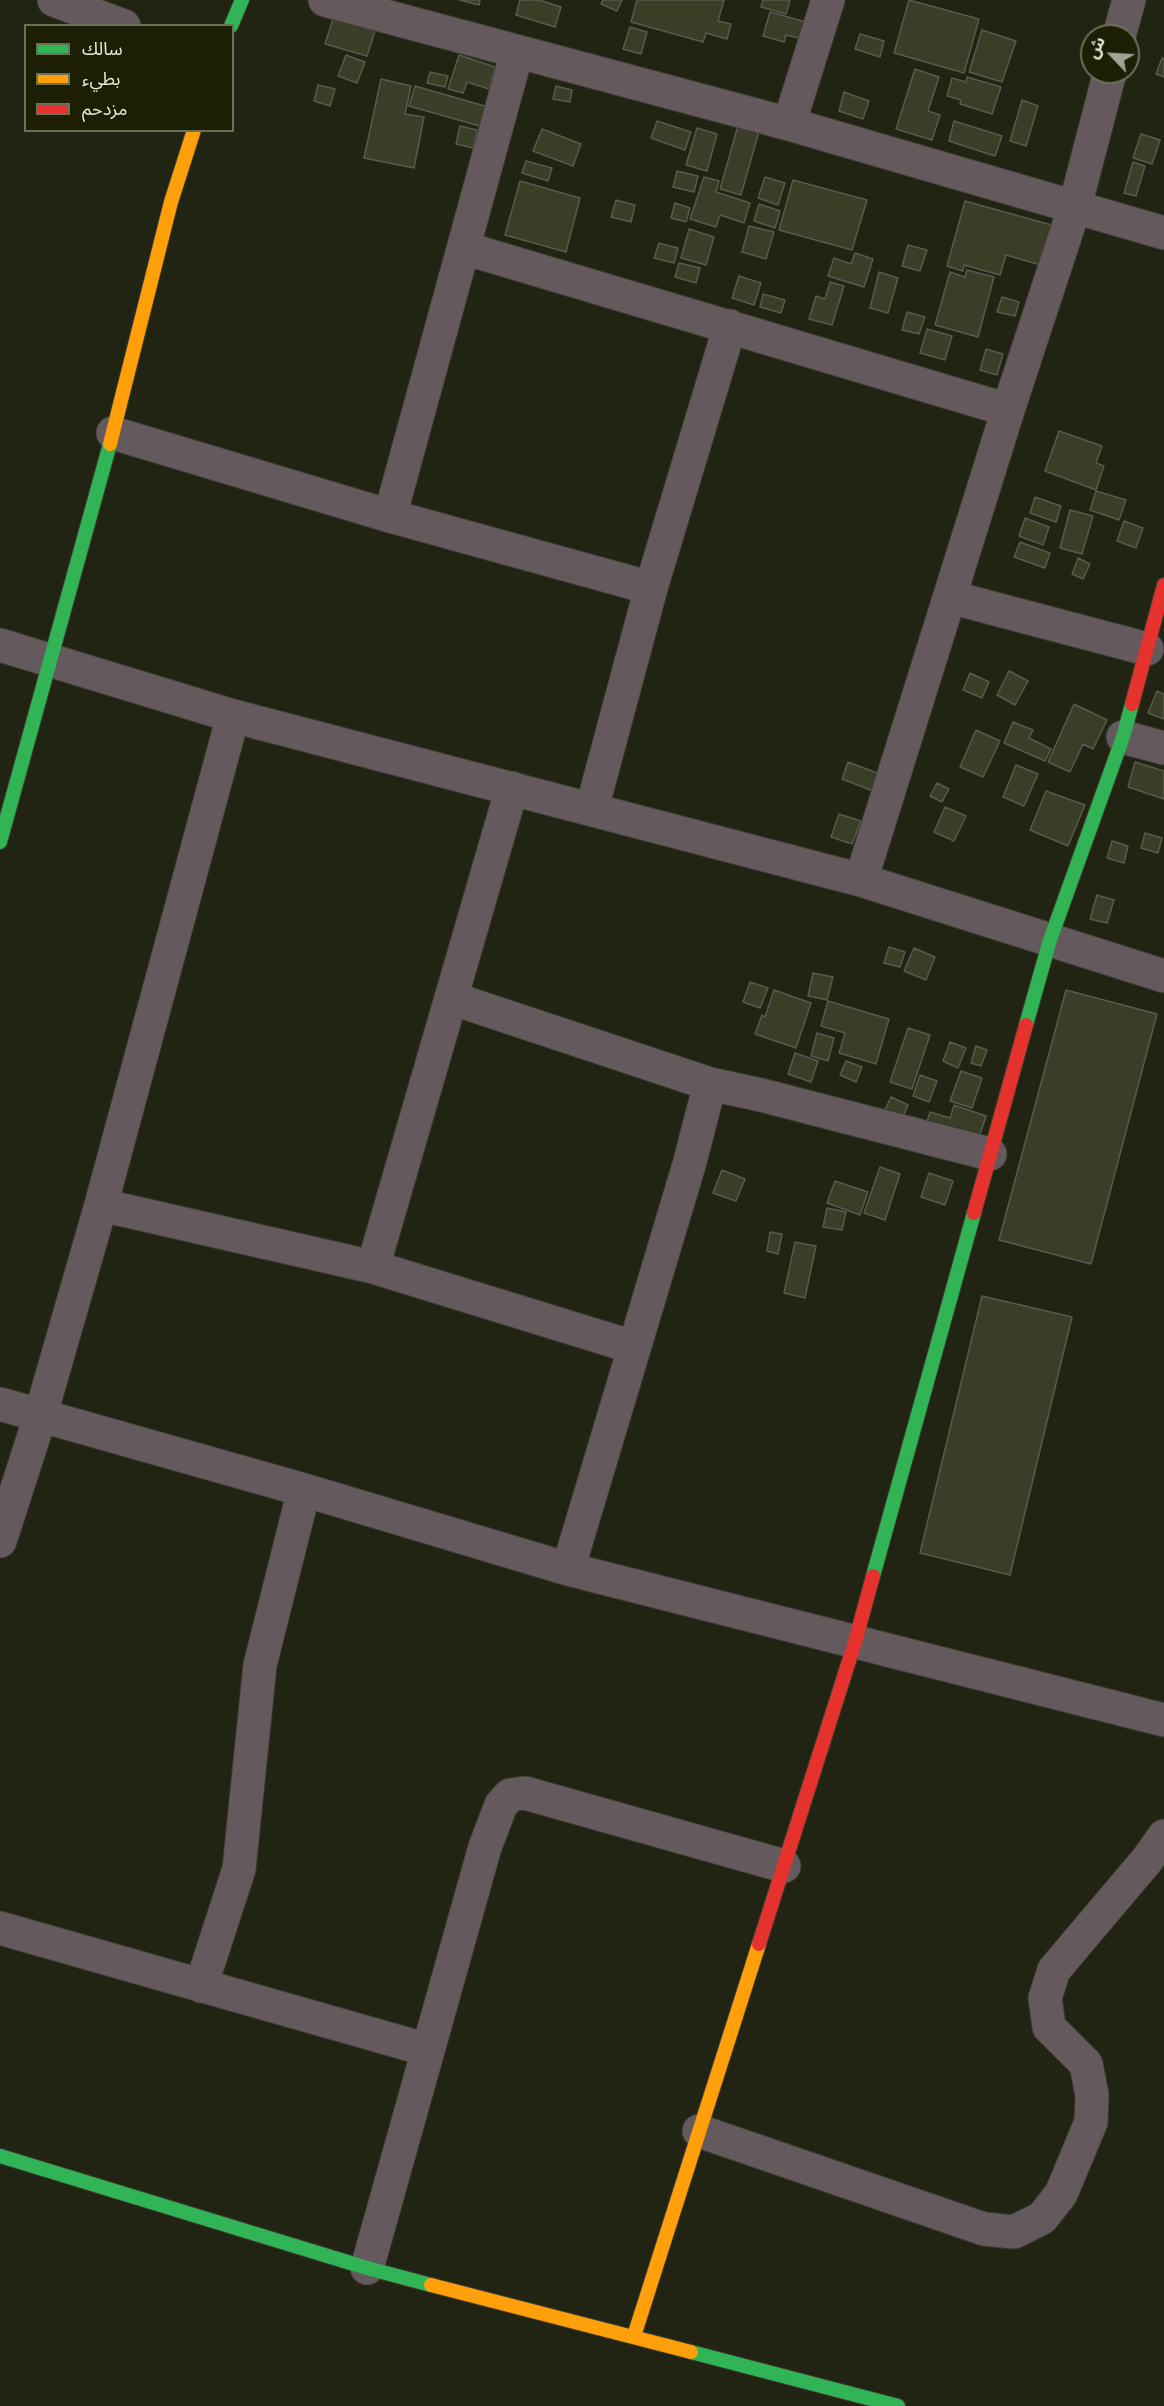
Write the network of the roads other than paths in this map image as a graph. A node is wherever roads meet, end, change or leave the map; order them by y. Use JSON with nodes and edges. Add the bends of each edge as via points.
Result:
{"nodes":[{"id":1,"x":54,"y":0,"type":"edge"},
{"id":2,"x":242,"y":0,"type":"edge"},
{"id":3,"x":325,"y":0,"type":"edge"},
{"id":4,"x":828,"y":0,"type":"edge"},
{"id":5,"x":1129,"y":0,"type":"edge"},
{"id":6,"x":119,"y":24,"type":"edge"},
{"id":7,"x":232,"y":24,"type":"edge"},
{"id":8,"x":1122,"y":24,"type":"edge"},
{"id":9,"x":517,"y":52,"type":"junction"},
{"id":10,"x":1107,"y":84,"type":"edge"},
{"id":11,"x":789,"y":124,"type":"junction"},
{"id":12,"x":193,"y":132,"type":"edge"},
{"id":13,"x":1075,"y":206,"type":"junction"},
{"id":14,"x":1164,"y":232,"type":"edge"},
{"id":15,"x":464,"y":248,"type":"junction"},
{"id":16,"x":730,"y":326,"type":"junction"},
{"id":17,"x":1008,"y":410,"type":"junction"},
{"id":18,"x":112,"y":433,"type":"junction"},
{"id":19,"x":390,"y":516,"type":"junction"},
{"id":20,"x":1164,"y":585,"type":"edge"},
{"id":21,"x":651,"y":588,"type":"junction"},
{"id":22,"x":950,"y":597,"type":"junction"},
{"id":23,"x":0,"y":645,"type":"edge"},
{"id":24,"x":1147,"y":649,"type":"junction"},
{"id":25,"x":52,"y":660,"type":"junction"},
{"id":26,"x":232,"y":716,"type":"junction"},
{"id":27,"x":1123,"y":737,"type":"junction"},
{"id":28,"x":1164,"y":748,"type":"edge"},
{"id":29,"x":512,"y":788,"type":"junction"},
{"id":30,"x":592,"y":808,"type":"junction"},
{"id":31,"x":0,"y":842,"type":"edge"},
{"id":32,"x":861,"y":880,"type":"junction"},
{"id":33,"x":1050,"y":940,"type":"junction"},
{"id":34,"x":1164,"y":976,"type":"edge"},
{"id":35,"x":451,"y":998,"type":"junction"},
{"id":36,"x":710,"y":1084,"type":"junction"},
{"id":37,"x":990,"y":1154,"type":"junction"},
{"id":38,"x":101,"y":1205,"type":"junction"},
{"id":39,"x":374,"y":1266,"type":"junction"},
{"id":40,"x":633,"y":1347,"type":"junction"},
{"id":41,"x":0,"y":1404,"type":"edge"},
{"id":42,"x":40,"y":1417,"type":"junction"},
{"id":43,"x":304,"y":1490,"type":"junction"},
{"id":44,"x":0,"y":1541,"type":"edge"},
{"id":45,"x":568,"y":1569,"type":"junction"},
{"id":46,"x":855,"y":1642,"type":"junction"},
{"id":47,"x":1164,"y":1720,"type":"edge"},
{"id":48,"x":1164,"y":1836,"type":"edge"},
{"id":49,"x":784,"y":1866,"type":"junction"},
{"id":50,"x":0,"y":1928,"type":"edge"},
{"id":51,"x":201,"y":1986,"type":"junction"},
{"id":52,"x":428,"y":2050,"type":"junction"},
{"id":53,"x":699,"y":2131,"type":"junction"},
{"id":54,"x":0,"y":2156,"type":"edge"},
{"id":55,"x":367,"y":2268,"type":"junction"},
{"id":56,"x":634,"y":2336,"type":"junction"},
{"id":57,"x":898,"y":2406,"type":"edge"}],
"edges":[{"from":1,"to":6,"type":"street"},
{"from":2,"to":7,"type":"street"},
{"from":3,"to":9,"type":"street"},
{"from":4,"to":11,"type":"street"},
{"from":5,"to":8,"type":"street"},
{"from":9,"to":11,"type":"street"},
{"from":9,"to":15,"type":"street"},
{"from":10,"to":13,"type":"street"},
{"from":11,"to":13,"type":"street"},
{"from":12,"to":18,"type":"street","via":[[171,202]]},
{"from":13,"to":14,"type":"street"},
{"from":13,"to":17,"type":"street"},
{"from":15,"to":16,"type":"street"},
{"from":15,"to":19,"type":"street"},
{"from":16,"to":17,"type":"street"},
{"from":16,"to":21,"type":"street"},
{"from":17,"to":22,"type":"street"},
{"from":18,"to":19,"type":"street"},
{"from":18,"to":25,"type":"street"},
{"from":19,"to":21,"type":"street"},
{"from":20,"to":24,"type":"street"},
{"from":21,"to":30,"type":"street"},
{"from":22,"to":24,"type":"street"},
{"from":22,"to":32,"type":"street"},
{"from":23,"to":25,"type":"street"},
{"from":24,"to":27,"type":"street"},
{"from":25,"to":26,"type":"street"},
{"from":25,"to":31,"type":"street"},
{"from":26,"to":29,"type":"street"},
{"from":26,"to":38,"type":"street"},
{"from":27,"to":28,"type":"street"},
{"from":27,"to":33,"type":"street"},
{"from":29,"to":30,"type":"street"},
{"from":29,"to":35,"type":"street"},
{"from":30,"to":32,"type":"street"},
{"from":32,"to":33,"type":"street"},
{"from":33,"to":34,"type":"street"},
{"from":33,"to":37,"type":"street"},
{"from":35,"to":36,"type":"street"},
{"from":35,"to":39,"type":"street"},
{"from":36,"to":37,"type":"street"},
{"from":36,"to":40,"type":"street"},
{"from":37,"to":46,"type":"street"},
{"from":38,"to":39,"type":"street"},
{"from":38,"to":42,"type":"street"},
{"from":39,"to":40,"type":"street"},
{"from":40,"to":45,"type":"street"},
{"from":41,"to":42,"type":"street"},
{"from":42,"to":43,"type":"street"},
{"from":42,"to":44,"type":"street"},
{"from":43,"to":45,"type":"street"},
{"from":43,"to":51,"type":"street","via":[[260,1665],[239,1869]]},
{"from":45,"to":46,"type":"street"},
{"from":46,"to":47,"type":"street"},
{"from":46,"to":49,"type":"street"},
{"from":48,"to":53,"type":"street","via":[[1054,1970],[1045,1998],[1049,2027],[1086,2064],[1092,2095],[1091,2122],[1061,2194],[1042,2218],[1014,2232],[984,2229]]},
{"from":49,"to":52,"type":"street","via":[[525,1793],[510,1795],[501,1805],[485,1847]]},
{"from":49,"to":53,"type":"street"},
{"from":50,"to":51,"type":"street"},
{"from":51,"to":52,"type":"street"},
{"from":52,"to":55,"type":"street"},
{"from":53,"to":56,"type":"street"},
{"from":54,"to":55,"type":"street"},
{"from":55,"to":56,"type":"street"},
{"from":56,"to":57,"type":"street"}]}
